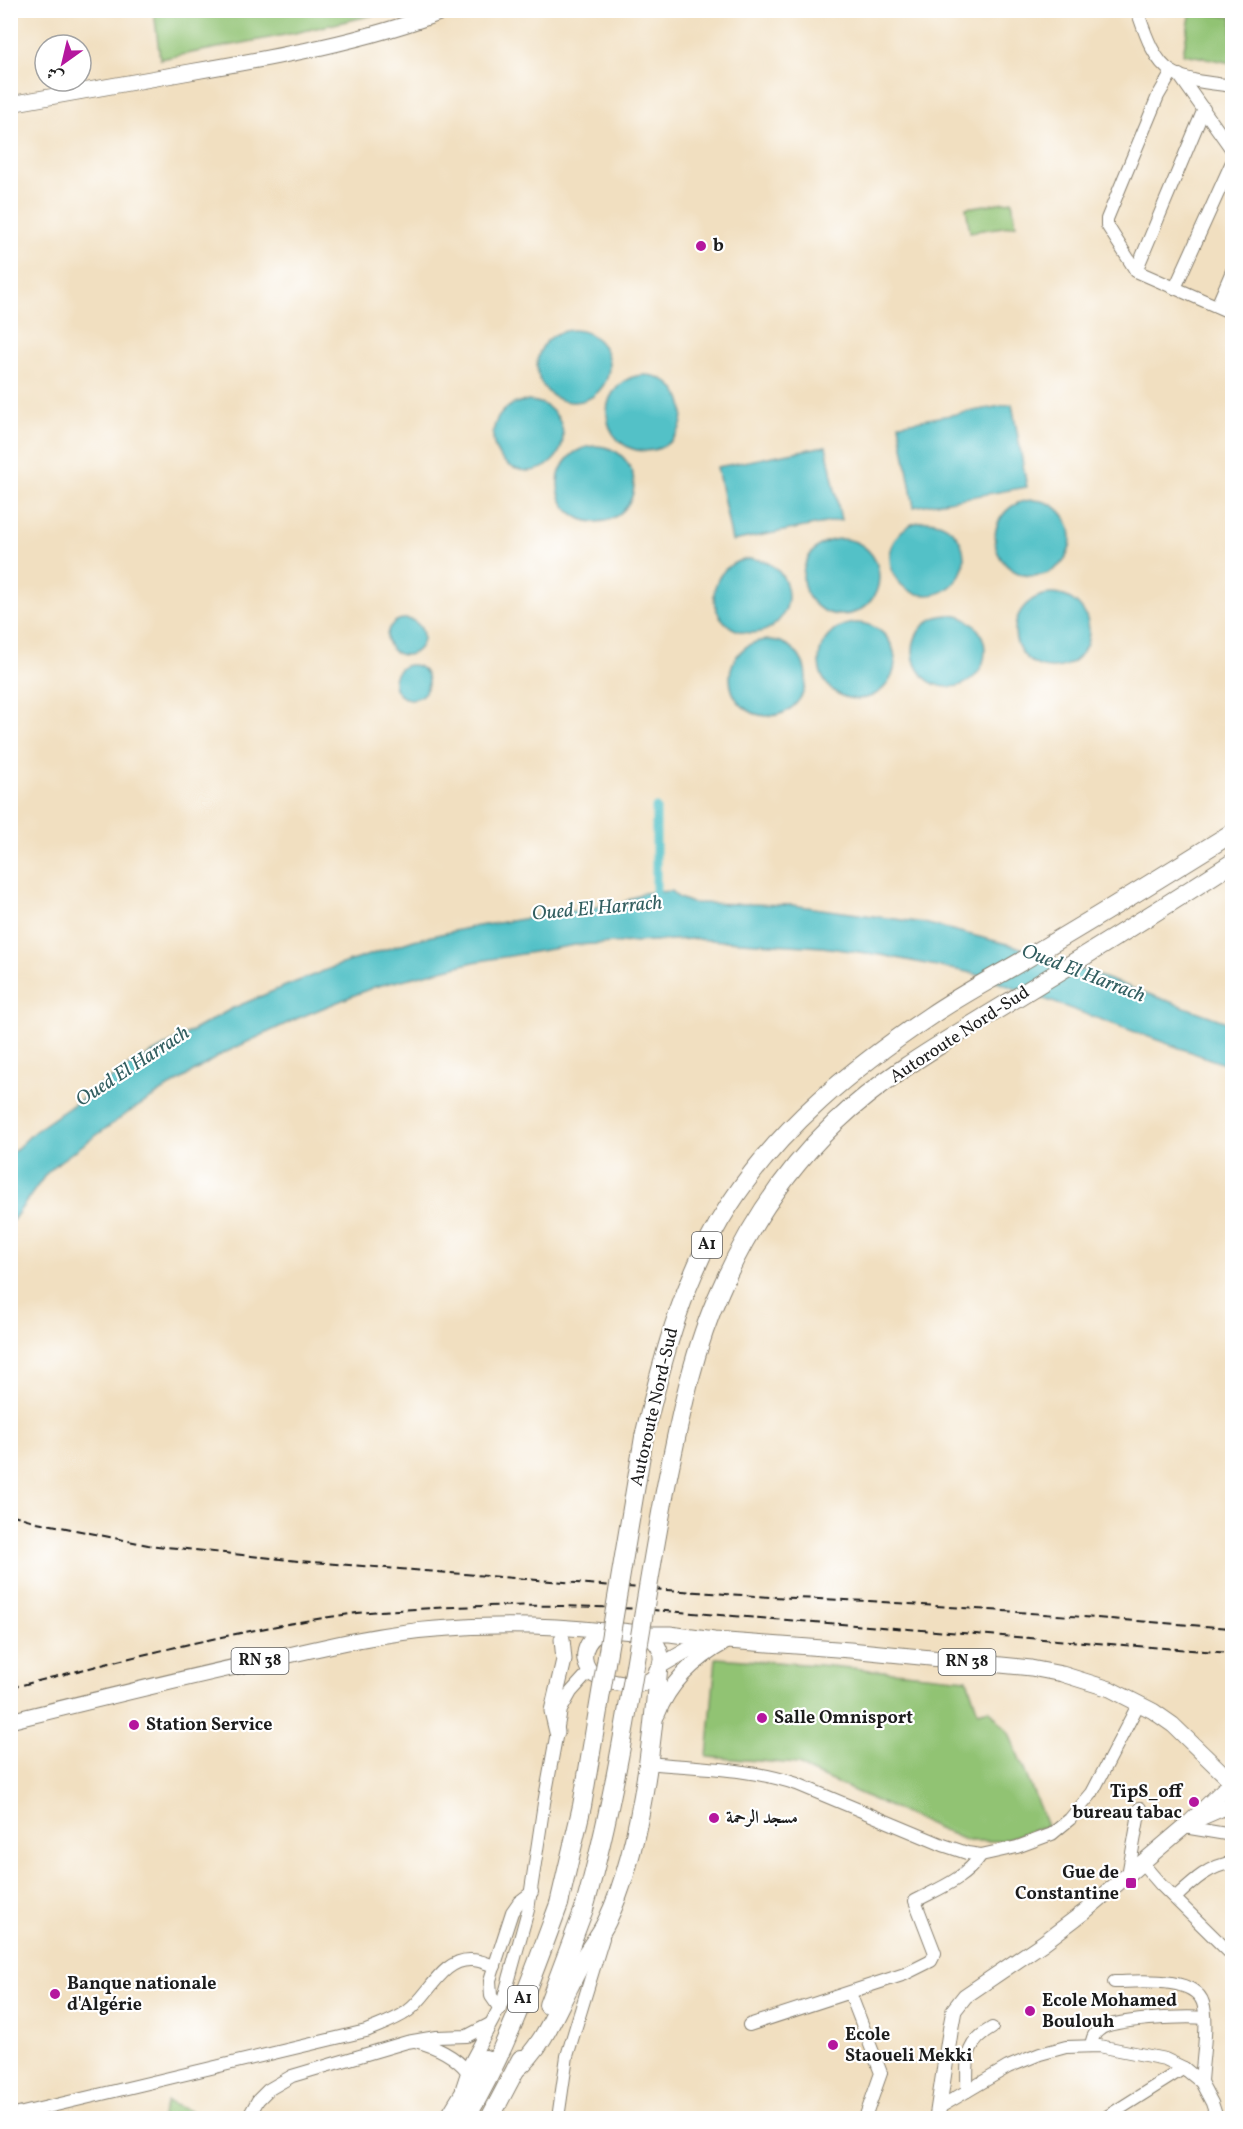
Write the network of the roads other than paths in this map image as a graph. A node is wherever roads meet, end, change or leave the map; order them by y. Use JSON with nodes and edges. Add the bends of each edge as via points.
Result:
{"nodes":[{"id":1,"x":419,"y":10,"type":"edge"},
{"id":2,"x":447,"y":10,"type":"edge"},
{"id":3,"x":1137,"y":10,"type":"edge"},
{"id":4,"x":1175,"y":74,"type":"junction"},
{"id":5,"x":1233,"y":86,"type":"edge"},
{"id":6,"x":10,"y":97,"type":"edge"},
{"id":7,"x":10,"y":104,"type":"edge"},
{"id":8,"x":1204,"y":109,"type":"junction"},
{"id":9,"x":1227,"y":133,"type":"edge"},
{"id":10,"x":1233,"y":150,"type":"edge"},
{"id":11,"x":1233,"y":162,"type":"edge"},
{"id":12,"x":1136,"y":271,"type":"junction"},
{"id":13,"x":1233,"y":271,"type":"edge"},
{"id":14,"x":1175,"y":288,"type":"junction"},
{"id":15,"x":1217,"y":306,"type":"junction"},
{"id":16,"x":1233,"y":313,"type":"edge"},
{"id":17,"x":1233,"y":833,"type":"edge"},
{"id":18,"x":1233,"y":863,"type":"edge"},
{"id":19,"x":513,"y":1627,"type":"junction"},
{"id":20,"x":604,"y":1631,"type":"junction"},
{"id":21,"x":638,"y":1634,"type":"junction"},
{"id":22,"x":562,"y":1639,"type":"junction"},
{"id":23,"x":722,"y":1640,"type":"junction"},
{"id":24,"x":588,"y":1666,"type":"junction"},
{"id":25,"x":659,"y":1668,"type":"junction"},
{"id":26,"x":1138,"y":1702,"type":"junction"},
{"id":27,"x":10,"y":1721,"type":"edge"},
{"id":28,"x":652,"y":1726,"type":"junction"},
{"id":29,"x":557,"y":1732,"type":"junction"},
{"id":30,"x":648,"y":1763,"type":"junction"},
{"id":31,"x":1228,"y":1785,"type":"edge"},
{"id":32,"x":1231,"y":1806,"type":"edge"},
{"id":33,"x":1140,"y":1808,"type":"dead end"},
{"id":34,"x":1187,"y":1825,"type":"junction"},
{"id":35,"x":1233,"y":1835,"type":"edge"},
{"id":36,"x":981,"y":1855,"type":"junction"},
{"id":37,"x":1142,"y":1863,"type":"junction"},
{"id":38,"x":1233,"y":1863,"type":"edge"},
{"id":39,"x":1128,"y":1875,"type":"junction"},
{"id":40,"x":532,"y":1892,"type":"junction"},
{"id":41,"x":1175,"y":1898,"type":"junction"},
{"id":42,"x":607,"y":1922,"type":"junction"},
{"id":43,"x":1233,"y":1955,"type":"edge"},
{"id":44,"x":495,"y":1966,"type":"junction"},
{"id":45,"x":1113,"y":1982,"type":"dead end"},
{"id":46,"x":850,"y":1993,"type":"junction"},
{"id":47,"x":500,"y":2009,"type":"junction"},
{"id":48,"x":1205,"y":2018,"type":"junction"},
{"id":49,"x":491,"y":2024,"type":"junction"},
{"id":50,"x":749,"y":2025,"type":"dead end"},
{"id":51,"x":992,"y":2028,"type":"dead end"},
{"id":52,"x":460,"y":2038,"type":"junction"},
{"id":53,"x":414,"y":2041,"type":"junction"},
{"id":54,"x":1091,"y":2046,"type":"junction"},
{"id":55,"x":451,"y":2057,"type":"junction"},
{"id":56,"x":1184,"y":2068,"type":"junction"},
{"id":57,"x":516,"y":2069,"type":"junction"},
{"id":58,"x":467,"y":2071,"type":"junction"},
{"id":59,"x":1201,"y":2082,"type":"junction"},
{"id":60,"x":967,"y":2091,"type":"junction"},
{"id":61,"x":939,"y":2113,"type":"edge"},
{"id":62,"x":458,"y":2114,"type":"edge"},
{"id":63,"x":10,"y":2116,"type":"edge"},
{"id":64,"x":248,"y":2118,"type":"edge"},
{"id":65,"x":490,"y":2118,"type":"edge"},
{"id":66,"x":558,"y":2118,"type":"edge"},
{"id":67,"x":865,"y":2118,"type":"edge"},
{"id":68,"x":1105,"y":2118,"type":"edge"},
{"id":69,"x":1217,"y":2118,"type":"edge"}],
"edges":[{"from":1,"to":6,"type":"main road","via":[[363,29],[289,46]]},
{"from":2,"to":7,"type":"main road","via":[[351,42]]},
{"from":3,"to":4,"type":"street","via":[[1155,52]]},
{"from":4,"to":5,"type":"street"},
{"from":4,"to":8,"type":"street"},
{"from":4,"to":12,"type":"street","via":[[1158,96],[1107,219],[1109,230]]},
{"from":8,"to":9,"type":"street"},
{"from":8,"to":12,"type":"street"},
{"from":9,"to":10,"type":"street"},
{"from":11,"to":14,"type":"street"},
{"from":12,"to":14,"type":"street"},
{"from":13,"to":15,"type":"street"},
{"from":14,"to":15,"type":"street"},
{"from":15,"to":16,"type":"street"},
{"from":17,"to":62,"type":"highway","name":"Autoroute Nord-Sud","number":"A1","bridge":true,"via":[[931,1015],[878,1054],[794,1123],[729,1205],[685,1293],[656,1384],[582,1806],[559,1904],[492,2071]]},
{"from":18,"to":57,"type":"highway","name":"Autoroute Nord-Sud","number":"A1","bridge":true,"via":[[889,1079],[836,1122],[802,1159],[740,1249],[700,1347],[676,1436],[610,1807],[584,1909],[552,1997]]},
{"from":19,"to":20,"type":"main road","number":"RN 38"},
{"from":19,"to":22,"type":"main road","number":"RN 38"},
{"from":19,"to":27,"type":"main road","number":"RN 38","via":[[387,1635],[178,1679]]},
{"from":20,"to":21,"type":"main road"},
{"from":20,"to":24,"type":"main road","via":[[588,1642]]},
{"from":21,"to":23,"type":"main road","number":"RN 38"},
{"from":21,"to":25,"type":"main road","via":[[659,1648]]},
{"from":22,"to":24,"type":"main road","number":"RN 38"},
{"from":22,"to":29,"type":"main road","via":[[564,1660],[552,1711]]},
{"from":23,"to":25,"type":"main road","number":"RN 38","via":[[686,1651]]},
{"from":23,"to":26,"type":"main road","number":"RN 38","via":[[1031,1668],[1084,1680]]},
{"from":23,"to":28,"type":"main road","via":[[680,1677]]},
{"from":24,"to":25,"type":"main road","via":[[603,1679],[633,1684],[648,1682]]},
{"from":24,"to":29,"type":"street","via":[[563,1704]]},
{"from":25,"to":28,"type":"highway"},
{"from":26,"to":31,"type":"main road","number":"RN 38","via":[[1163,1718],[1197,1749]]},
{"from":26,"to":36,"type":"street","via":[[1092,1794],[1070,1819],[1052,1834],[1030,1843]]},
{"from":28,"to":30,"type":"highway"},
{"from":29,"to":40,"type":"street"},
{"from":30,"to":36,"type":"street","via":[[777,1778],[943,1845]]},
{"from":30,"to":42,"type":"highway","via":[[632,1850]]},
{"from":31,"to":32,"type":"main road","number":"RN 38","via":[[1224,1799]]},
{"from":31,"to":34,"type":"main road"},
{"from":32,"to":34,"type":"main road"},
{"from":33,"to":39,"type":"street"},
{"from":34,"to":35,"type":"street"},
{"from":34,"to":37,"type":"main road"},
{"from":36,"to":46,"type":"street","via":[[968,1872],[915,1901],[935,1953],[930,1961]]},
{"from":37,"to":39,"type":"main road"},
{"from":37,"to":41,"type":"street"},
{"from":38,"to":41,"type":"street","via":[[1222,1864],[1197,1878]]},
{"from":39,"to":61,"type":"main road","via":[[1043,1943],[965,1996],[954,2010]]},
{"from":40,"to":44,"type":"street","via":[[512,1912]]},
{"from":40,"to":47,"type":"street"},
{"from":41,"to":43,"type":"street"},
{"from":42,"to":57,"type":"highway","via":[[538,2045]]},
{"from":42,"to":66,"type":"street","via":[[567,2056]]},
{"from":44,"to":47,"type":"street","via":[[490,1988]]},
{"from":44,"to":63,"type":"street","via":[[472,1960],[454,1964],[408,2011],[366,2031]]},
{"from":45,"to":48,"type":"street","via":[[1181,1984],[1203,2002]]},
{"from":46,"to":50,"type":"street"},
{"from":46,"to":67,"type":"street","via":[[881,2073]]},
{"from":47,"to":49,"type":"street"},
{"from":48,"to":54,"type":"street","via":[[1111,2024],[1093,2036]]},
{"from":48,"to":59,"type":"street"},
{"from":49,"to":52,"type":"street"},
{"from":49,"to":58,"type":"street"},
{"from":51,"to":60,"type":"street","via":[[978,2036],[969,2051]]},
{"from":52,"to":53,"type":"street"},
{"from":52,"to":55,"type":"street"},
{"from":53,"to":55,"type":"street"},
{"from":53,"to":64,"type":"street","via":[[292,2076],[268,2090]]},
{"from":54,"to":56,"type":"street","via":[[1166,2059]]},
{"from":54,"to":60,"type":"street","via":[[1040,2054]]},
{"from":55,"to":58,"type":"street"},
{"from":56,"to":59,"type":"street"},
{"from":56,"to":68,"type":"street"},
{"from":57,"to":65,"type":"highway","name":"Autoroute Nord-Sud","number":"A1"},
{"from":58,"to":62,"type":"street"},
{"from":59,"to":69,"type":"street"},
{"from":60,"to":61,"type":"street"}]}
